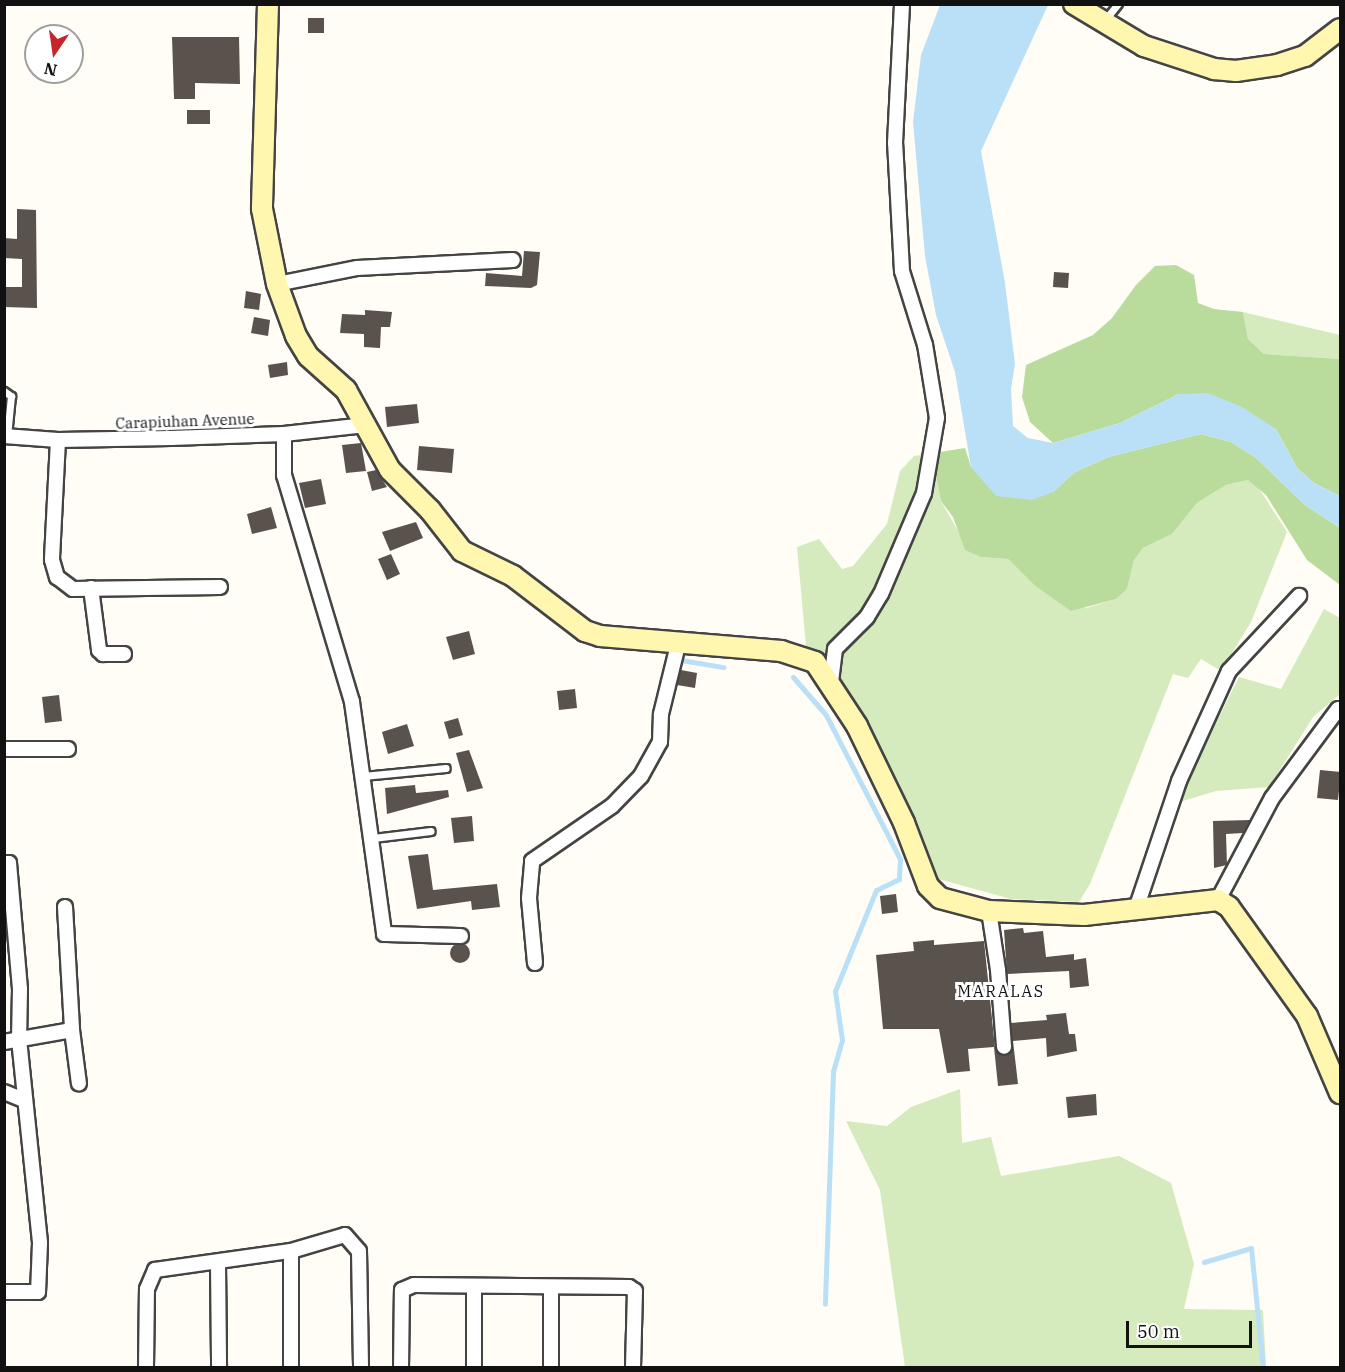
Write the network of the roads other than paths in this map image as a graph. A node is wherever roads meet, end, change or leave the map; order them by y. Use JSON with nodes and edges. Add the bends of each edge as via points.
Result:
{"nodes":[{"id":1,"x":268,"y":4,"type":"edge"},
{"id":2,"x":902,"y":4,"type":"edge"},
{"id":3,"x":1118,"y":4,"type":"edge"},
{"id":4,"x":1088,"y":15,"type":"edge"},
{"id":5,"x":1341,"y":30,"type":"edge"},
{"id":6,"x":513,"y":260,"type":"dead end"},
{"id":7,"x":277,"y":284,"type":"junction"},
{"id":8,"x":4,"y":391,"type":"edge"},
{"id":9,"x":366,"y":425,"type":"junction"},
{"id":10,"x":284,"y":434,"type":"junction"},
{"id":11,"x":6,"y":436,"type":"edge"},
{"id":12,"x":58,"y":440,"type":"junction"},
{"id":13,"x":220,"y":587,"type":"dead end"},
{"id":14,"x":91,"y":588,"type":"junction"},
{"id":15,"x":1299,"y":596,"type":"dead end"},
{"id":16,"x":678,"y":645,"type":"junction"},
{"id":17,"x":124,"y":654,"type":"dead end"},
{"id":18,"x":831,"y":682,"type":"junction"},
{"id":19,"x":1338,"y":709,"type":"dead end"},
{"id":20,"x":4,"y":749,"type":"edge"},
{"id":21,"x":68,"y":749,"type":"dead end"},
{"id":22,"x":446,"y":768,"type":"dead end"},
{"id":23,"x":363,"y":776,"type":"junction"},
{"id":24,"x":431,"y":831,"type":"dead end"},
{"id":25,"x":374,"y":838,"type":"junction"},
{"id":26,"x":4,"y":863,"type":"edge"},
{"id":27,"x":1218,"y":900,"type":"junction"},
{"id":28,"x":65,"y":907,"type":"dead end"},
{"id":29,"x":1136,"y":909,"type":"junction"},
{"id":30,"x":989,"y":911,"type":"junction"},
{"id":31,"x":461,"y":936,"type":"dead end"},
{"id":32,"x":535,"y":963,"type":"dead end"},
{"id":33,"x":72,"y":1030,"type":"junction"},
{"id":34,"x":11,"y":1040,"type":"edge"},
{"id":35,"x":1004,"y":1047,"type":"dead end"},
{"id":36,"x":79,"y":1084,"type":"dead end"},
{"id":37,"x":4,"y":1092,"type":"edge"},
{"id":38,"x":1341,"y":1093,"type":"edge"},
{"id":39,"x":24,"y":1100,"type":"junction"},
{"id":40,"x":291,"y":1251,"type":"junction"},
{"id":41,"x":218,"y":1264,"type":"junction"},
{"id":42,"x":474,"y":1286,"type":"junction"},
{"id":43,"x":551,"y":1287,"type":"junction"},
{"id":44,"x":4,"y":1292,"type":"edge"},
{"id":45,"x":146,"y":1368,"type":"edge"},
{"id":46,"x":219,"y":1368,"type":"edge"},
{"id":47,"x":291,"y":1368,"type":"edge"},
{"id":48,"x":361,"y":1368,"type":"edge"},
{"id":49,"x":401,"y":1368,"type":"edge"},
{"id":50,"x":474,"y":1368,"type":"edge"},
{"id":51,"x":551,"y":1368,"type":"edge"},
{"id":52,"x":633,"y":1368,"type":"edge"}],
"edges":[{"from":1,"to":7,"type":"street","via":[[262,209]]},
{"from":2,"to":18,"type":"street","via":[[895,142],[902,271],[925,345],[937,418],[924,493],[881,594],[867,617],[835,649]]},
{"from":3,"to":4,"type":"lane"},
{"from":4,"to":5,"type":"street","via":[[1171,58],[1236,71],[1305,56]]},
{"from":6,"to":7,"type":"street","via":[[357,268]]},
{"from":7,"to":9,"type":"street","via":[[296,336],[308,356],[346,390]]},
{"from":8,"to":11,"type":"lane","via":[[11,396]]},
{"from":9,"to":10,"type":"street","name":"Carapiuhan Avenue"},
{"from":9,"to":16,"type":"street","via":[[390,470],[430,510],[462,551],[538,591],[585,631]]},
{"from":10,"to":12,"type":"street","name":"Carapiuhan Avenue"},
{"from":10,"to":23,"type":"street","via":[[284,475],[347,680]]},
{"from":11,"to":12,"type":"street","name":"Carapiuhan Avenue"},
{"from":12,"to":14,"type":"street","via":[[52,560],[57,578],[73,589]]},
{"from":13,"to":14,"type":"street"},
{"from":14,"to":17,"type":"street","via":[[99,650],[103,654]]},
{"from":15,"to":29,"type":"street","via":[[1229,671],[1179,781]]},
{"from":16,"to":18,"type":"street","via":[[803,656],[815,662]]},
{"from":16,"to":32,"type":"street","via":[[661,714],[660,742],[641,776],[612,806],[532,861],[529,898]]},
{"from":18,"to":30,"type":"street","via":[[904,823],[928,886],[940,898]]},
{"from":19,"to":27,"type":"street","via":[[1272,798]]},
{"from":20,"to":21,"type":"street"},
{"from":22,"to":23,"type":"lane"},
{"from":23,"to":25,"type":"street"},
{"from":24,"to":25,"type":"lane"},
{"from":25,"to":31,"type":"street","via":[[384,934]]},
{"from":26,"to":34,"type":"street","via":[[9,862],[20,989]]},
{"from":27,"to":29,"type":"street"},
{"from":27,"to":38,"type":"street","via":[[1228,907],[1307,1016]]},
{"from":28,"to":33,"type":"street"},
{"from":29,"to":30,"type":"street","via":[[1084,915]]},
{"from":30,"to":35,"type":"street","via":[[999,970]]},
{"from":33,"to":34,"type":"street"},
{"from":33,"to":36,"type":"street"},
{"from":34,"to":39,"type":"street"},
{"from":37,"to":39,"type":"street"},
{"from":39,"to":44,"type":"street","via":[[39,1225],[38,1292]]},
{"from":40,"to":41,"type":"street"},
{"from":40,"to":47,"type":"street"},
{"from":40,"to":48,"type":"street","via":[[345,1235],[352,1239],[359,1251]]},
{"from":41,"to":45,"type":"street","via":[[155,1270],[151,1275],[147,1289]]},
{"from":41,"to":46,"type":"street"},
{"from":42,"to":43,"type":"street"},
{"from":42,"to":49,"type":"street","via":[[414,1285],[402,1290]]},
{"from":42,"to":50,"type":"street"},
{"from":43,"to":51,"type":"street"},
{"from":43,"to":52,"type":"street","via":[[629,1287],[635,1291]]}]}
